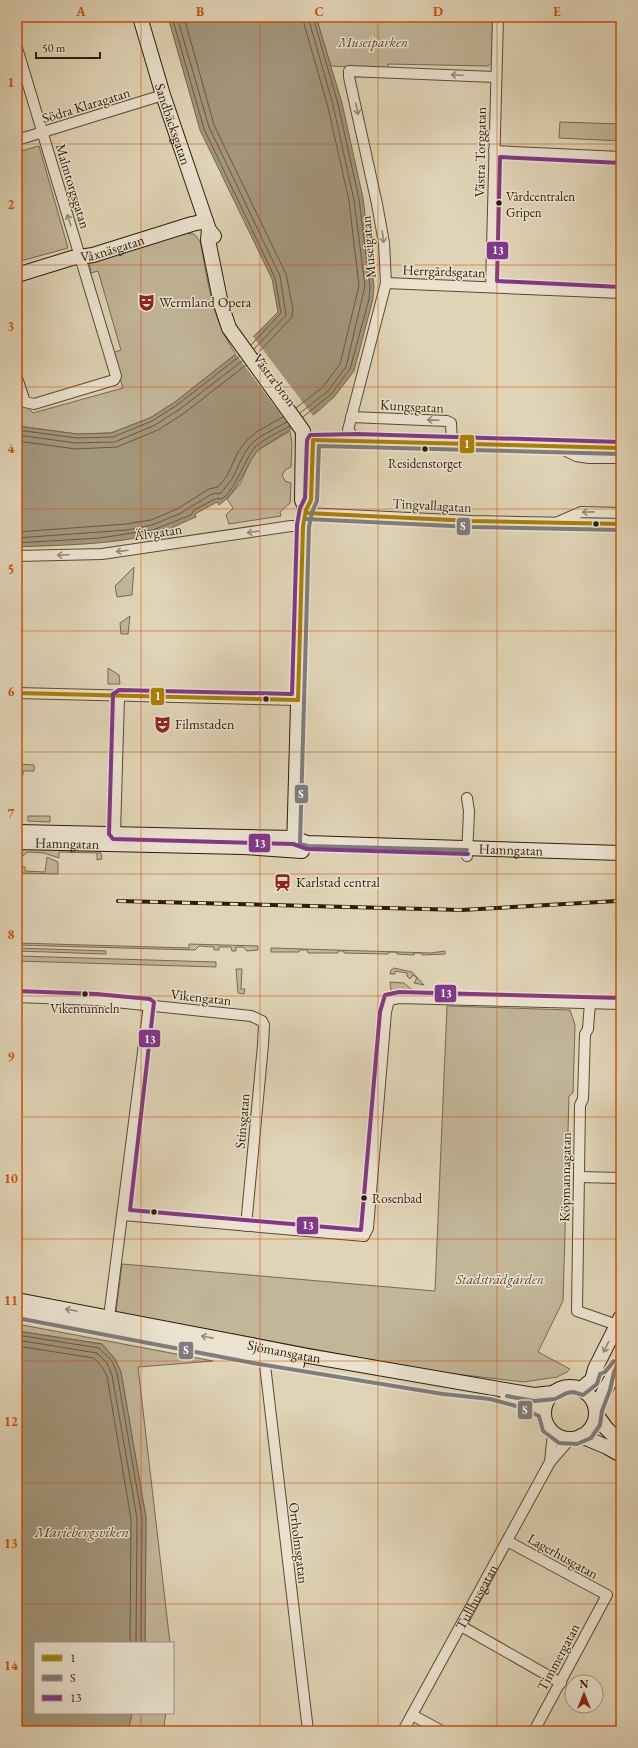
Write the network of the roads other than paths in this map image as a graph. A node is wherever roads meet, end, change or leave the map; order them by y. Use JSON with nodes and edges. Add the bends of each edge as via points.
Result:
{"nodes":[{"id":1,"x":140,"y":17,"type":"edge"},
{"id":2,"x":498,"y":17,"type":"edge"},
{"id":3,"x":17,"y":48,"type":"edge"},
{"id":4,"x":496,"y":77,"type":"junction"},
{"id":5,"x":163,"y":96,"type":"junction"},
{"id":6,"x":42,"y":133,"type":"junction"},
{"id":7,"x":17,"y":140,"type":"edge"},
{"id":8,"x":494,"y":151,"type":"junction"},
{"id":9,"x":621,"y":157,"type":"edge"},
{"id":10,"x":208,"y":225,"type":"junction"},
{"id":11,"x":81,"y":257,"type":"junction"},
{"id":12,"x":17,"y":275,"type":"edge"},
{"id":13,"x":386,"y":283,"type":"junction"},
{"id":14,"x":491,"y":287,"type":"junction"},
{"id":15,"x":621,"y":293,"type":"edge"},
{"id":16,"x":241,"y":341,"type":"joint"},
{"id":17,"x":17,"y":378,"type":"edge"},
{"id":18,"x":351,"y":417,"type":"junction"},
{"id":19,"x":308,"y":440,"type":"junction"},
{"id":20,"x":357,"y":440,"type":"junction"},
{"id":21,"x":452,"y":443,"type":"junction"},
{"id":22,"x":554,"y":446,"type":"junction"},
{"id":23,"x":621,"y":448,"type":"edge"},
{"id":24,"x":621,"y":458,"type":"edge"},
{"id":25,"x":621,"y":513,"type":"edge"},
{"id":26,"x":305,"y":516,"type":"junction"},
{"id":27,"x":557,"y":523,"type":"junction"},
{"id":28,"x":621,"y":524,"type":"edge"},
{"id":29,"x":17,"y":556,"type":"edge"},
{"id":30,"x":17,"y":693,"type":"edge"},
{"id":31,"x":119,"y":696,"type":"junction"},
{"id":32,"x":298,"y":700,"type":"junction"},
{"id":33,"x":467,"y":798,"type":"dead end"},
{"id":34,"x":17,"y":832,"type":"edge"},
{"id":35,"x":115,"y":834,"type":"junction"},
{"id":36,"x":17,"y":842,"type":"edge"},
{"id":37,"x":294,"y":844,"type":"junction"},
{"id":38,"x":468,"y":852,"type":"junction"},
{"id":39,"x":621,"y":853,"type":"edge"},
{"id":40,"x":621,"y":861,"type":"edge"},
{"id":41,"x":17,"y":997,"type":"edge"},
{"id":42,"x":590,"y":1003,"type":"junction"},
{"id":43,"x":621,"y":1004,"type":"edge"},
{"id":44,"x":149,"y":1005,"type":"junction"},
{"id":45,"x":261,"y":1019,"type":"joint"},
{"id":46,"x":579,"y":1177,"type":"junction"},
{"id":47,"x":621,"y":1178,"type":"edge"},
{"id":48,"x":123,"y":1215,"type":"junction"},
{"id":49,"x":246,"y":1226,"type":"junction"},
{"id":50,"x":17,"y":1300,"type":"edge"},
{"id":51,"x":17,"y":1312,"type":"edge"},
{"id":52,"x":109,"y":1317,"type":"junction"},
{"id":53,"x":619,"y":1321,"type":"edge"},
{"id":54,"x":266,"y":1359,"type":"junction"},
{"id":55,"x":621,"y":1363,"type":"edge"},
{"id":56,"x":596,"y":1369,"type":"junction"},
{"id":57,"x":581,"y":1389,"type":"junction"},
{"id":58,"x":559,"y":1390,"type":"junction"},
{"id":59,"x":595,"y":1415,"type":"junction"},
{"id":60,"x":544,"y":1416,"type":"junction"},
{"id":61,"x":553,"y":1433,"type":"junction"},
{"id":62,"x":576,"y":1438,"type":"junction"},
{"id":63,"x":621,"y":1445,"type":"edge"},
{"id":64,"x":621,"y":1455,"type":"edge"},
{"id":65,"x":550,"y":1462,"type":"junction"},
{"id":66,"x":507,"y":1541,"type":"junction"},
{"id":67,"x":607,"y":1596,"type":"joint"},
{"id":68,"x":461,"y":1626,"type":"junction"},
{"id":69,"x":561,"y":1683,"type":"junction"},
{"id":70,"x":412,"y":1715,"type":"junction"},
{"id":71,"x":308,"y":1731,"type":"edge"},
{"id":72,"x":403,"y":1731,"type":"edge"},
{"id":73,"x":442,"y":1731,"type":"edge"},
{"id":74,"x":534,"y":1731,"type":"edge"}],
"edges":[{"from":1,"to":5,"type":"street","name":"Sandbäcksgatan"},
{"from":2,"to":4,"type":"street","name":"Västra Torggatan"},
{"from":3,"to":6,"type":"street","name":"Malmtorgsgatan"},
{"from":4,"to":8,"type":"street","name":"Västra Torggatan"},
{"from":4,"to":13,"type":"street","name":"Museigatan","one_way":true,"via":[[349,72],[378,204],[384,243]]},
{"from":5,"to":6,"type":"street","name":"Södra Klaragatan"},
{"from":5,"to":10,"type":"street","name":"Sandbäcksgatan"},
{"from":6,"to":7,"type":"street","name":"Södra Klaragatan"},
{"from":11,"to":6,"type":"street","name":"Malmtorgsgatan","one_way":true},
{"from":8,"to":9,"type":"street"},
{"from":8,"to":14,"type":"street","name":"Västra Torggatan"},
{"from":10,"to":11,"type":"street","name":"Våxnäsgatan","via":[[192,224]]},
{"from":10,"to":16,"type":"street","name":"Sandbäcksgatan","via":[[223,313],[229,328]]},
{"from":11,"to":12,"type":"street","name":"Våxnäsgatan"},
{"from":11,"to":17,"type":"street","name":"Malmtorgsgatan","via":[[116,379],[34,404],[25,402]]},
{"from":13,"to":14,"type":"street","name":"Herrgårdsgatan"},
{"from":13,"to":18,"type":"street","name":"Museigatan"},
{"from":14,"to":15,"type":"street","name":"Herrgårdsgatan"},
{"from":16,"to":19,"type":"street","name":"Västra bron","via":[[304,424],[303,431]]},
{"from":18,"to":20,"type":"street","name":"Museigatan","via":[[348,430]]},
{"from":21,"to":18,"type":"street","name":"Kungsgatan","one_way":true,"via":[[452,426],[447,421]]},
{"from":19,"to":20,"type":"street"},
{"from":19,"to":26,"type":"street","via":[[302,500]]},
{"from":20,"to":21,"type":"street"},
{"from":21,"to":22,"type":"street"},
{"from":22,"to":23,"type":"street"},
{"from":22,"to":24,"type":"street","via":[[576,456]]},
{"from":25,"to":27,"type":"street","name":"Tingvallagatan","one_way":true,"via":[[581,512]]},
{"from":26,"to":27,"type":"street","name":"Tingvallagatan"},
{"from":26,"to":29,"type":"street","name":"Älvgatan","one_way":true,"via":[[291,526],[102,554]]},
{"from":26,"to":32,"type":"street"},
{"from":27,"to":28,"type":"street","name":"Tingvallagatan"},
{"from":30,"to":31,"type":"street"},
{"from":31,"to":32,"type":"street"},
{"from":31,"to":35,"type":"street"},
{"from":32,"to":37,"type":"street"},
{"from":33,"to":38,"type":"street"},
{"from":34,"to":35,"type":"street","name":"Hamngatan"},
{"from":35,"to":37,"type":"street","name":"Hamngatan"},
{"from":36,"to":37,"type":"street","name":"Hamngatan"},
{"from":37,"to":38,"type":"street","name":"Hamngatan","via":[[314,852]]},
{"from":38,"to":39,"type":"street","name":"Hamngatan"},
{"from":38,"to":40,"type":"street","name":"Hamngatan"},
{"from":41,"to":44,"type":"street","name":"Vikengatan"},
{"from":42,"to":43,"type":"street"},
{"from":42,"to":46,"type":"street","name":"Köpmannagatan","via":[[583,1098],[580,1105]]},
{"from":42,"to":49,"type":"street","via":[[399,998],[389,1000],[366,1235]]},
{"from":44,"to":45,"type":"street","name":"Vikengatan"},
{"from":44,"to":48,"type":"street"},
{"from":45,"to":49,"type":"street","name":"Stinsgatan","via":[[264,1024],[263,1045]]},
{"from":46,"to":47,"type":"street"},
{"from":46,"to":53,"type":"street","name":"Köpmannagatan","via":[[577,1310]]},
{"from":48,"to":49,"type":"street"},
{"from":48,"to":52,"type":"street"},
{"from":52,"to":50,"type":"street","name":"Sjömansgatan","one_way":true},
{"from":51,"to":54,"type":"street","name":"Sjömansgatan"},
{"from":58,"to":52,"type":"street","name":"Sjömansgatan","one_way":true,"via":[[534,1395],[308,1356]]},
{"from":53,"to":56,"type":"street","one_way":true},
{"from":54,"to":60,"type":"street","name":"Sjömansgatan","via":[[506,1397],[519,1400]]},
{"from":54,"to":71,"type":"street","name":"Orrholmsgatan"},
{"from":55,"to":59,"type":"street","via":[[604,1388]]},
{"from":56,"to":57,"type":"street","via":[[592,1380]]},
{"from":56,"to":58,"type":"street"},
{"from":57,"to":58,"type":"street","via":[[574,1386]]},
{"from":57,"to":59,"type":"street","via":[[593,1401]]},
{"from":58,"to":60,"type":"street","via":[[548,1398]]},
{"from":59,"to":62,"type":"street","via":[[587,1433]]},
{"from":59,"to":63,"type":"street","via":[[603,1435]]},
{"from":60,"to":61,"type":"street"},
{"from":61,"to":62,"type":"street","via":[[561,1438]]},
{"from":61,"to":65,"type":"street","name":"Tullhusgatan"},
{"from":62,"to":64,"type":"street","via":[[607,1447]]},
{"from":62,"to":65,"type":"street","name":"Tullhusgatan"},
{"from":65,"to":66,"type":"street","name":"Tullhusgatan"},
{"from":66,"to":67,"type":"street","name":"Lagerhusgatan"},
{"from":66,"to":68,"type":"street","name":"Tullhusgatan"},
{"from":67,"to":69,"type":"street","name":"Timmergatan"},
{"from":68,"to":69,"type":"street"},
{"from":68,"to":70,"type":"street","name":"Tullhusgatan"},
{"from":69,"to":74,"type":"street","name":"Timmergatan"},
{"from":70,"to":72,"type":"street","name":"Tullhusgatan"},
{"from":70,"to":73,"type":"street"}]}
